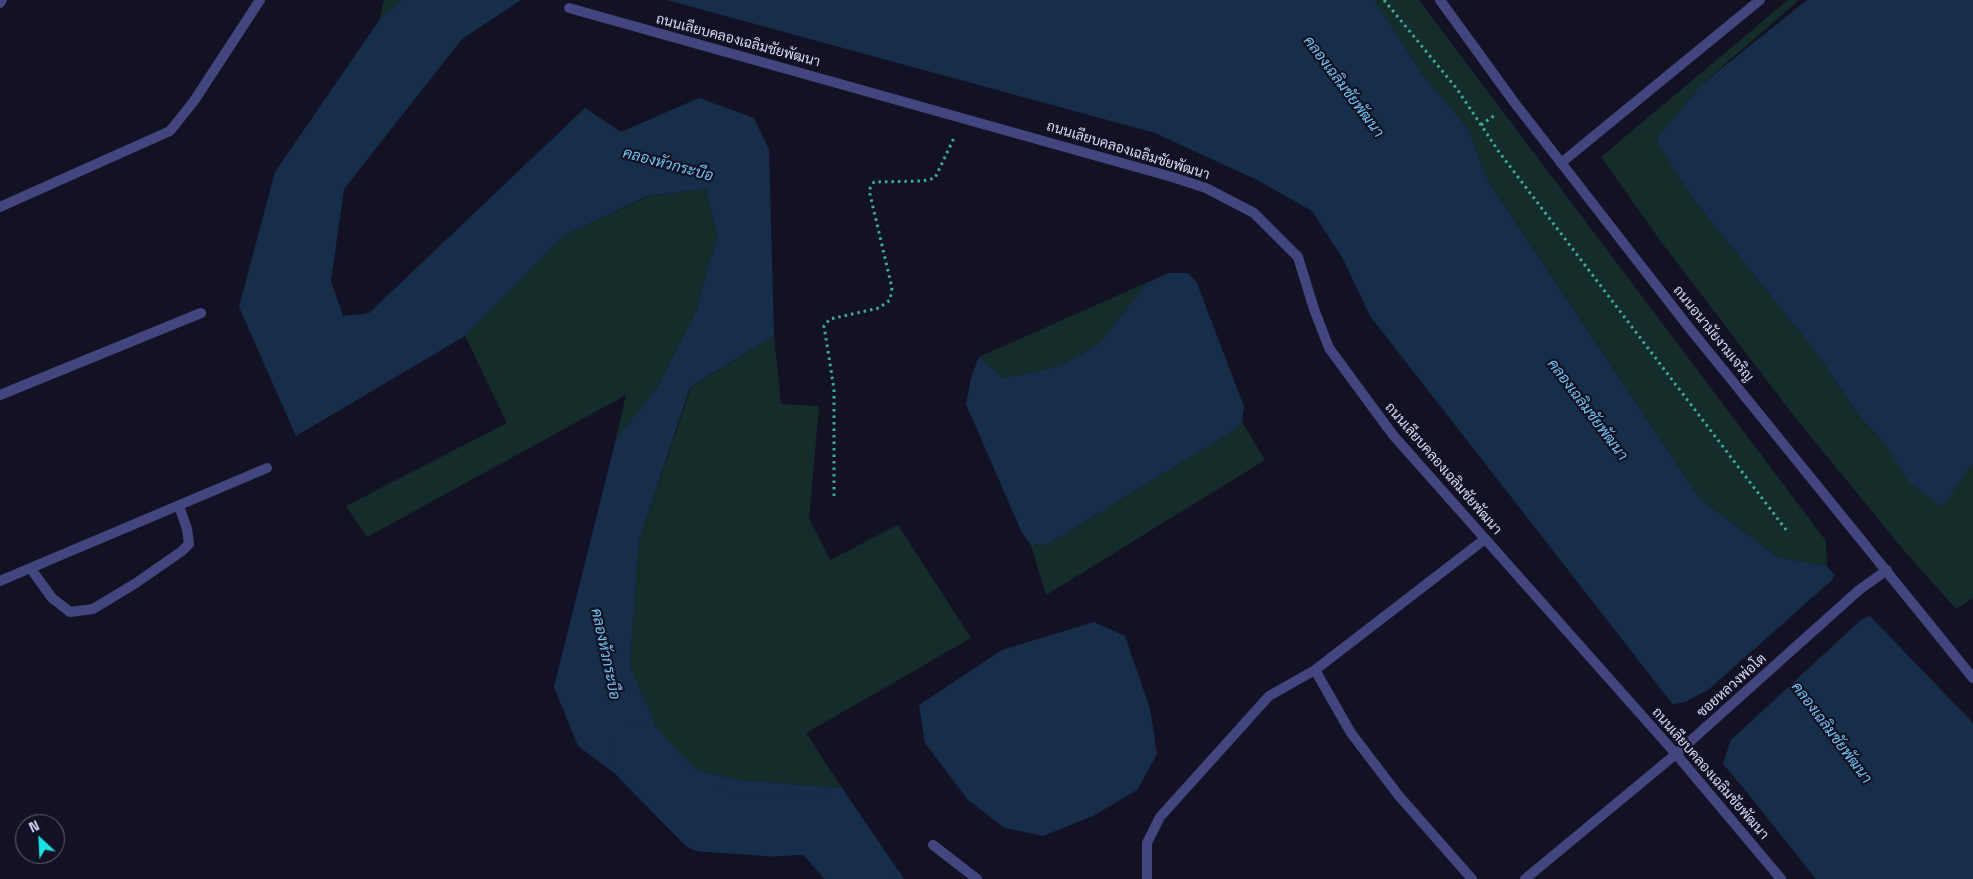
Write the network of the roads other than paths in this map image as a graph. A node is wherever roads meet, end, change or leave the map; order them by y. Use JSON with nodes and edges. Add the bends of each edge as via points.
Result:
{"nodes":[{"id":1,"x":2,"y":0,"type":"edge"},
{"id":2,"x":260,"y":0,"type":"edge"},
{"id":3,"x":1440,"y":0,"type":"edge"},
{"id":4,"x":1760,"y":0,"type":"edge"},
{"id":5,"x":0,"y":3,"type":"edge"},
{"id":6,"x":570,"y":8,"type":"dead end"},
{"id":7,"x":1561,"y":162,"type":"junction"},
{"id":8,"x":0,"y":207,"type":"edge"},
{"id":9,"x":201,"y":314,"type":"dead end"},
{"id":10,"x":0,"y":395,"type":"edge"},
{"id":11,"x":267,"y":468,"type":"dead end"},
{"id":12,"x":179,"y":506,"type":"junction"},
{"id":13,"x":1485,"y":539,"type":"junction"},
{"id":14,"x":31,"y":569,"type":"junction"},
{"id":15,"x":1887,"y":570,"type":"junction"},
{"id":16,"x":0,"y":581,"type":"edge"},
{"id":17,"x":1316,"y":670,"type":"junction"},
{"id":18,"x":1973,"y":678,"type":"edge"},
{"id":19,"x":1676,"y":754,"type":"junction"},
{"id":20,"x":933,"y":845,"type":"dead end"},
{"id":21,"x":977,"y":879,"type":"edge"},
{"id":22,"x":1147,"y":879,"type":"edge"},
{"id":23,"x":1472,"y":879,"type":"edge"},
{"id":24,"x":1525,"y":879,"type":"edge"},
{"id":25,"x":1781,"y":879,"type":"edge"}],
"edges":[{"from":1,"to":5,"type":"street"},
{"from":2,"to":8,"type":"street","via":[[194,101],[170,131]]},
{"from":3,"to":7,"type":"street","name":"ถนนอนามัยงามเจริญ"},
{"from":4,"to":7,"type":"street"},
{"from":6,"to":13,"type":"street","name":"ถนนเลียบคลองเฉลิมชัยพัฒนา","via":[[1198,185],[1254,213],[1298,257],[1329,348],[1393,435]]},
{"from":7,"to":15,"type":"street","name":"ถนนอนามัยงามเจริญ","via":[[1687,325]]},
{"from":9,"to":10,"type":"street"},
{"from":11,"to":12,"type":"street"},
{"from":12,"to":14,"type":"street"},
{"from":12,"to":14,"type":"street","via":[[189,544],[136,583],[93,609],[70,612],[52,598]]},
{"from":13,"to":17,"type":"street"},
{"from":13,"to":19,"type":"street","name":"ถนนเลียบคลองเฉลิมชัยพัฒนา"},
{"from":14,"to":16,"type":"street"},
{"from":15,"to":18,"type":"street","name":"ถนนอนามัยงามเจริญ"},
{"from":15,"to":19,"type":"street","name":"ซอยหลวงพ่อโต","via":[[1859,590]]},
{"from":17,"to":22,"type":"street","via":[[1269,696],[1160,817],[1147,843]]},
{"from":17,"to":23,"type":"street","via":[[1351,733],[1399,796]]},
{"from":19,"to":24,"type":"street","name":"ซอยหลวงพ่อโต"},
{"from":19,"to":25,"type":"street","name":"ถนนเลียบคลองเฉลิมชัยพัฒนา"},
{"from":20,"to":21,"type":"street"}]}
